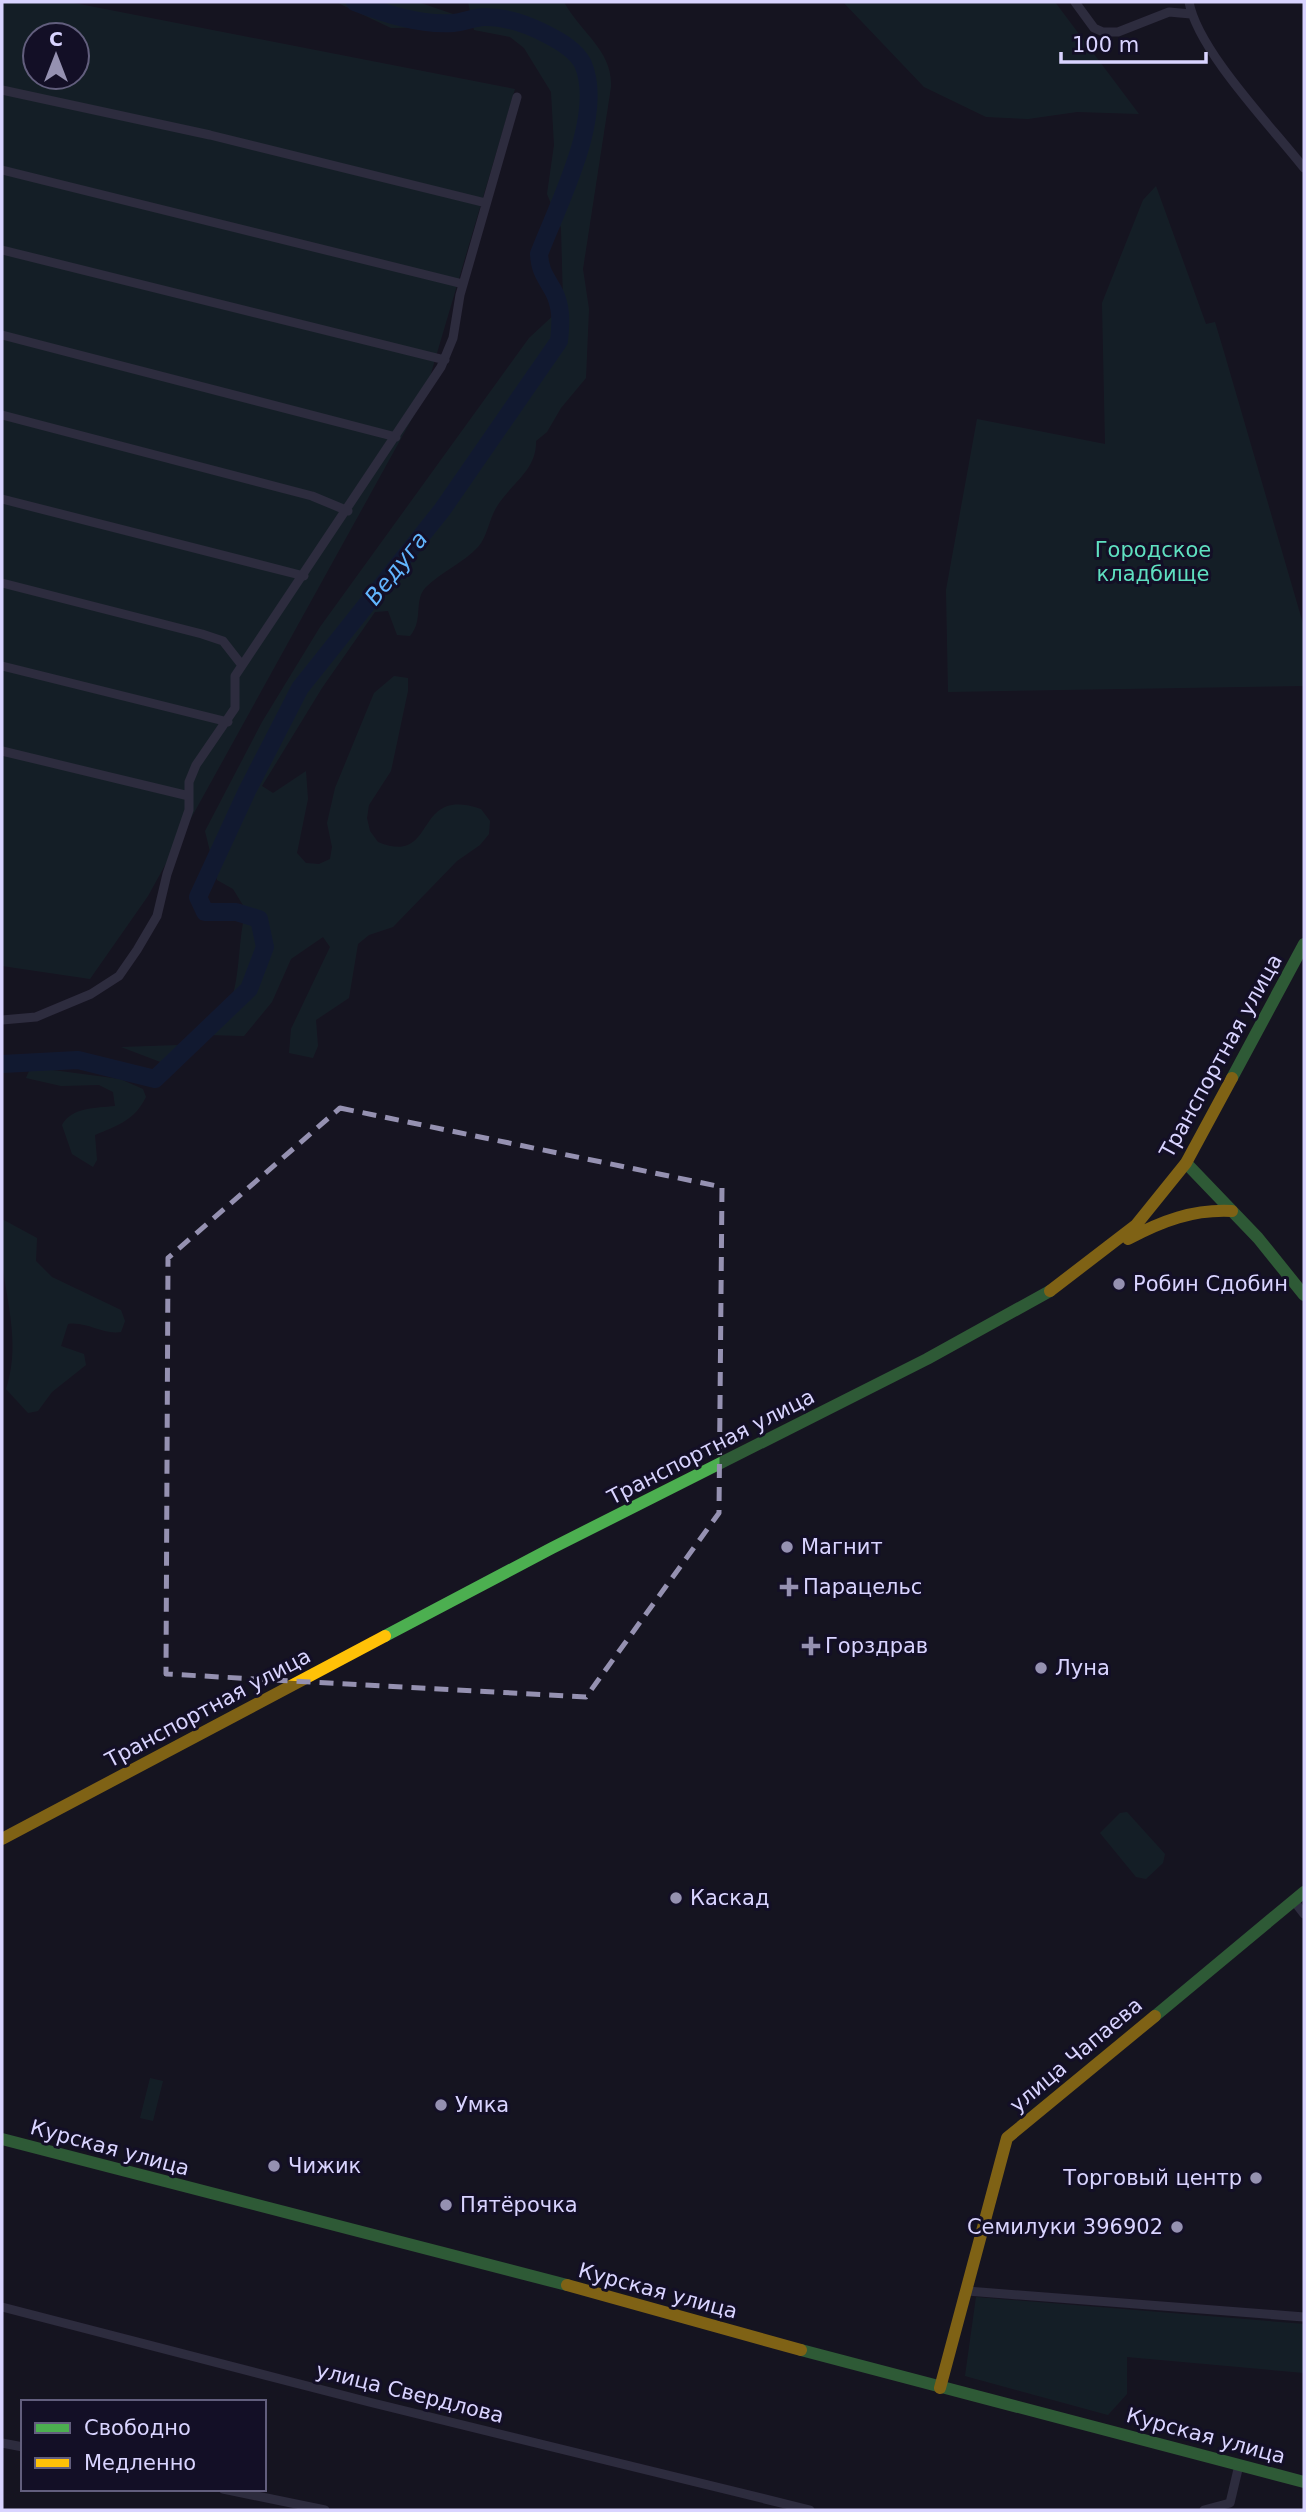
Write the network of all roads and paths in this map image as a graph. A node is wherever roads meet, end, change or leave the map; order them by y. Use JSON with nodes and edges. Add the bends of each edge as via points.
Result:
{"nodes":[{"id":1,"x":1075,"y":2,"type":"edge"},
{"id":2,"x":1189,"y":2,"type":"edge"},
{"id":3,"x":1191,"y":14,"type":"junction"},
{"id":4,"x":2,"y":90,"type":"edge"},
{"id":5,"x":517,"y":97,"type":"dead end"},
{"id":6,"x":1304,"y":168,"type":"edge"},
{"id":7,"x":2,"y":170,"type":"edge"},
{"id":8,"x":486,"y":203,"type":"junction"},
{"id":9,"x":2,"y":250,"type":"edge"},
{"id":10,"x":463,"y":284,"type":"junction"},
{"id":11,"x":2,"y":335,"type":"edge"},
{"id":12,"x":445,"y":360,"type":"junction"},
{"id":13,"x":2,"y":415,"type":"edge"},
{"id":14,"x":396,"y":438,"type":"junction"},
{"id":15,"x":2,"y":499,"type":"edge"},
{"id":16,"x":348,"y":511,"type":"junction"},
{"id":17,"x":304,"y":576,"type":"junction"},
{"id":18,"x":2,"y":583,"type":"edge"},
{"id":19,"x":242,"y":664,"type":"junction"},
{"id":20,"x":2,"y":666,"type":"edge"},
{"id":21,"x":228,"y":722,"type":"junction"},
{"id":22,"x":2,"y":751,"type":"edge"},
{"id":23,"x":189,"y":796,"type":"junction"},
{"id":24,"x":1304,"y":944,"type":"edge"},
{"id":25,"x":2,"y":1020,"type":"edge"},
{"id":26,"x":1186,"y":1163,"type":"junction"},
{"id":27,"x":1232,"y":1211,"type":"junction"},
{"id":28,"x":1109,"y":1248,"type":"junction"},
{"id":29,"x":1304,"y":1295,"type":"edge"},
{"id":30,"x":2,"y":1839,"type":"edge"},
{"id":31,"x":1304,"y":1892,"type":"edge"},
{"id":32,"x":1294,"y":1901,"type":"junction"},
{"id":33,"x":1304,"y":1914,"type":"edge"},
{"id":34,"x":2,"y":2139,"type":"edge"},
{"id":35,"x":967,"y":2291,"type":"junction"},
{"id":36,"x":2,"y":2307,"type":"edge"},
{"id":37,"x":1304,"y":2318,"type":"edge"},
{"id":38,"x":940,"y":2388,"type":"junction"},
{"id":39,"x":2,"y":2443,"type":"edge"},
{"id":40,"x":21,"y":2447,"type":"edge"},
{"id":41,"x":1239,"y":2465,"type":"junction"},
{"id":42,"x":1304,"y":2482,"type":"edge"},
{"id":43,"x":233,"y":2491,"type":"edge"},
{"id":44,"x":325,"y":2510,"type":"edge"},
{"id":45,"x":810,"y":2510,"type":"edge"},
{"id":46,"x":1204,"y":2510,"type":"edge"}],
"edges":[{"from":1,"to":3,"type":"street","via":[[1094,28],[1103,32],[1118,32],[1170,12]]},
{"from":2,"to":3,"type":"street"},
{"from":3,"to":6,"type":"street","via":[[1211,50]]},
{"from":4,"to":8,"type":"street"},
{"from":5,"to":8,"type":"street"},
{"from":7,"to":10,"type":"street"},
{"from":8,"to":10,"type":"street"},
{"from":9,"to":12,"type":"street"},
{"from":10,"to":12,"type":"street"},
{"from":11,"to":14,"type":"street"},
{"from":12,"to":14,"type":"street"},
{"from":13,"to":16,"type":"street","via":[[312,496]]},
{"from":14,"to":16,"type":"street"},
{"from":15,"to":17,"type":"street"},
{"from":16,"to":17,"type":"street"},
{"from":17,"to":19,"type":"street"},
{"from":18,"to":19,"type":"street","via":[[223,641]]},
{"from":19,"to":21,"type":"street","via":[[235,676],[235,708]]},
{"from":20,"to":21,"type":"street"},
{"from":21,"to":23,"type":"street","via":[[196,765]]},
{"from":22,"to":23,"type":"street"},
{"from":23,"to":25,"type":"street","via":[[189,810],[157,916],[118,976],[48,1013]]},
{"from":24,"to":26,"type":"street","name":"Транспортная улица"},
{"from":26,"to":27,"type":"street"},
{"from":26,"to":28,"type":"street","name":"Транспортная улица","via":[[1136,1225]]},
{"from":27,"to":28,"type":"street","via":[[1207,1208],[1182,1213]]},
{"from":27,"to":29,"type":"street"},
{"from":28,"to":30,"type":"street","name":"Транспортная улица","via":[[1040,1298],[928,1359],[552,1548]]},
{"from":31,"to":32,"type":"street","name":"улица Чапаева"},
{"from":32,"to":33,"type":"street"},
{"from":32,"to":35,"type":"street","name":"улица Чапаева","via":[[1007,2138]]},
{"from":34,"to":38,"type":"street","name":"Курская улица"},
{"from":35,"to":37,"type":"street"},
{"from":35,"to":38,"type":"street","name":"улица Чапаева"},
{"from":36,"to":45,"type":"street","name":"улица Свердлова"},
{"from":38,"to":41,"type":"street","name":"Курская улица"},
{"from":39,"to":40,"type":"street"},
{"from":41,"to":42,"type":"street","name":"Курская улица"},
{"from":41,"to":46,"type":"street","via":[[1230,2503]]},
{"from":43,"to":44,"type":"street"}]}
